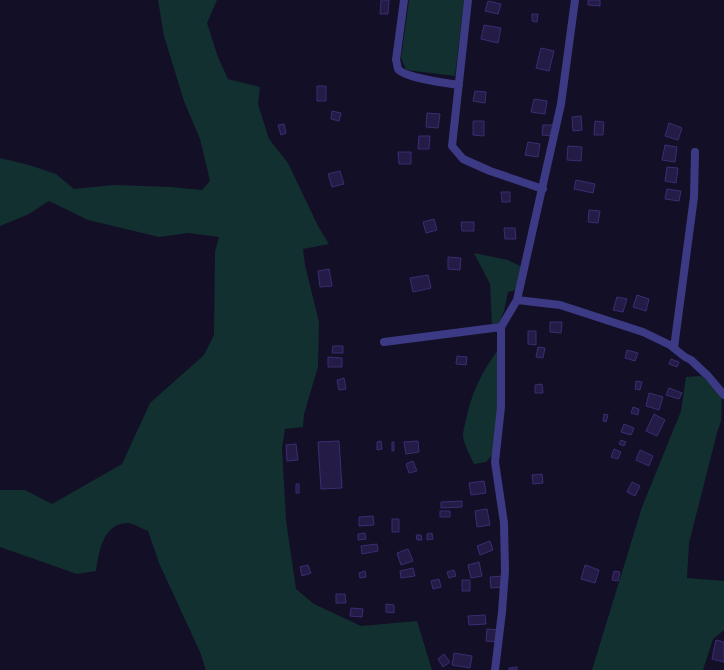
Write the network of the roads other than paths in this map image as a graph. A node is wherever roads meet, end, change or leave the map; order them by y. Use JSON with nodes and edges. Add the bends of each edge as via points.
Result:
{"nodes":[{"id":1,"x":404,"y":0,"type":"edge"},
{"id":2,"x":468,"y":0,"type":"edge"},
{"id":3,"x":575,"y":0,"type":"edge"},
{"id":4,"x":459,"y":85,"type":"junction"},
{"id":5,"x":695,"y":152,"type":"dead end"},
{"id":6,"x":543,"y":189,"type":"junction"},
{"id":7,"x":518,"y":300,"type":"junction"},
{"id":8,"x":501,"y":327,"type":"junction"},
{"id":9,"x":384,"y":342,"type":"dead end"},
{"id":10,"x":674,"y":348,"type":"junction"},
{"id":11,"x":724,"y":395,"type":"edge"},
{"id":12,"x":495,"y":670,"type":"edge"}],
"edges":[{"from":1,"to":4,"type":"street","via":[[396,60],[398,68],[404,73],[423,79]]},
{"from":2,"to":4,"type":"street"},
{"from":3,"to":6,"type":"street","via":[[561,104]]},
{"from":4,"to":6,"type":"street","via":[[452,146],[463,159]]},
{"from":5,"to":10,"type":"street","via":[[694,197]]},
{"from":6,"to":7,"type":"street"},
{"from":7,"to":8,"type":"street"},
{"from":7,"to":10,"type":"street","via":[[560,305],[613,321],[643,332]]},
{"from":8,"to":9,"type":"street"},
{"from":8,"to":12,"type":"street","via":[[501,407],[495,462],[504,523],[505,571]]},
{"from":10,"to":11,"type":"street","via":[[691,360]]}]}
